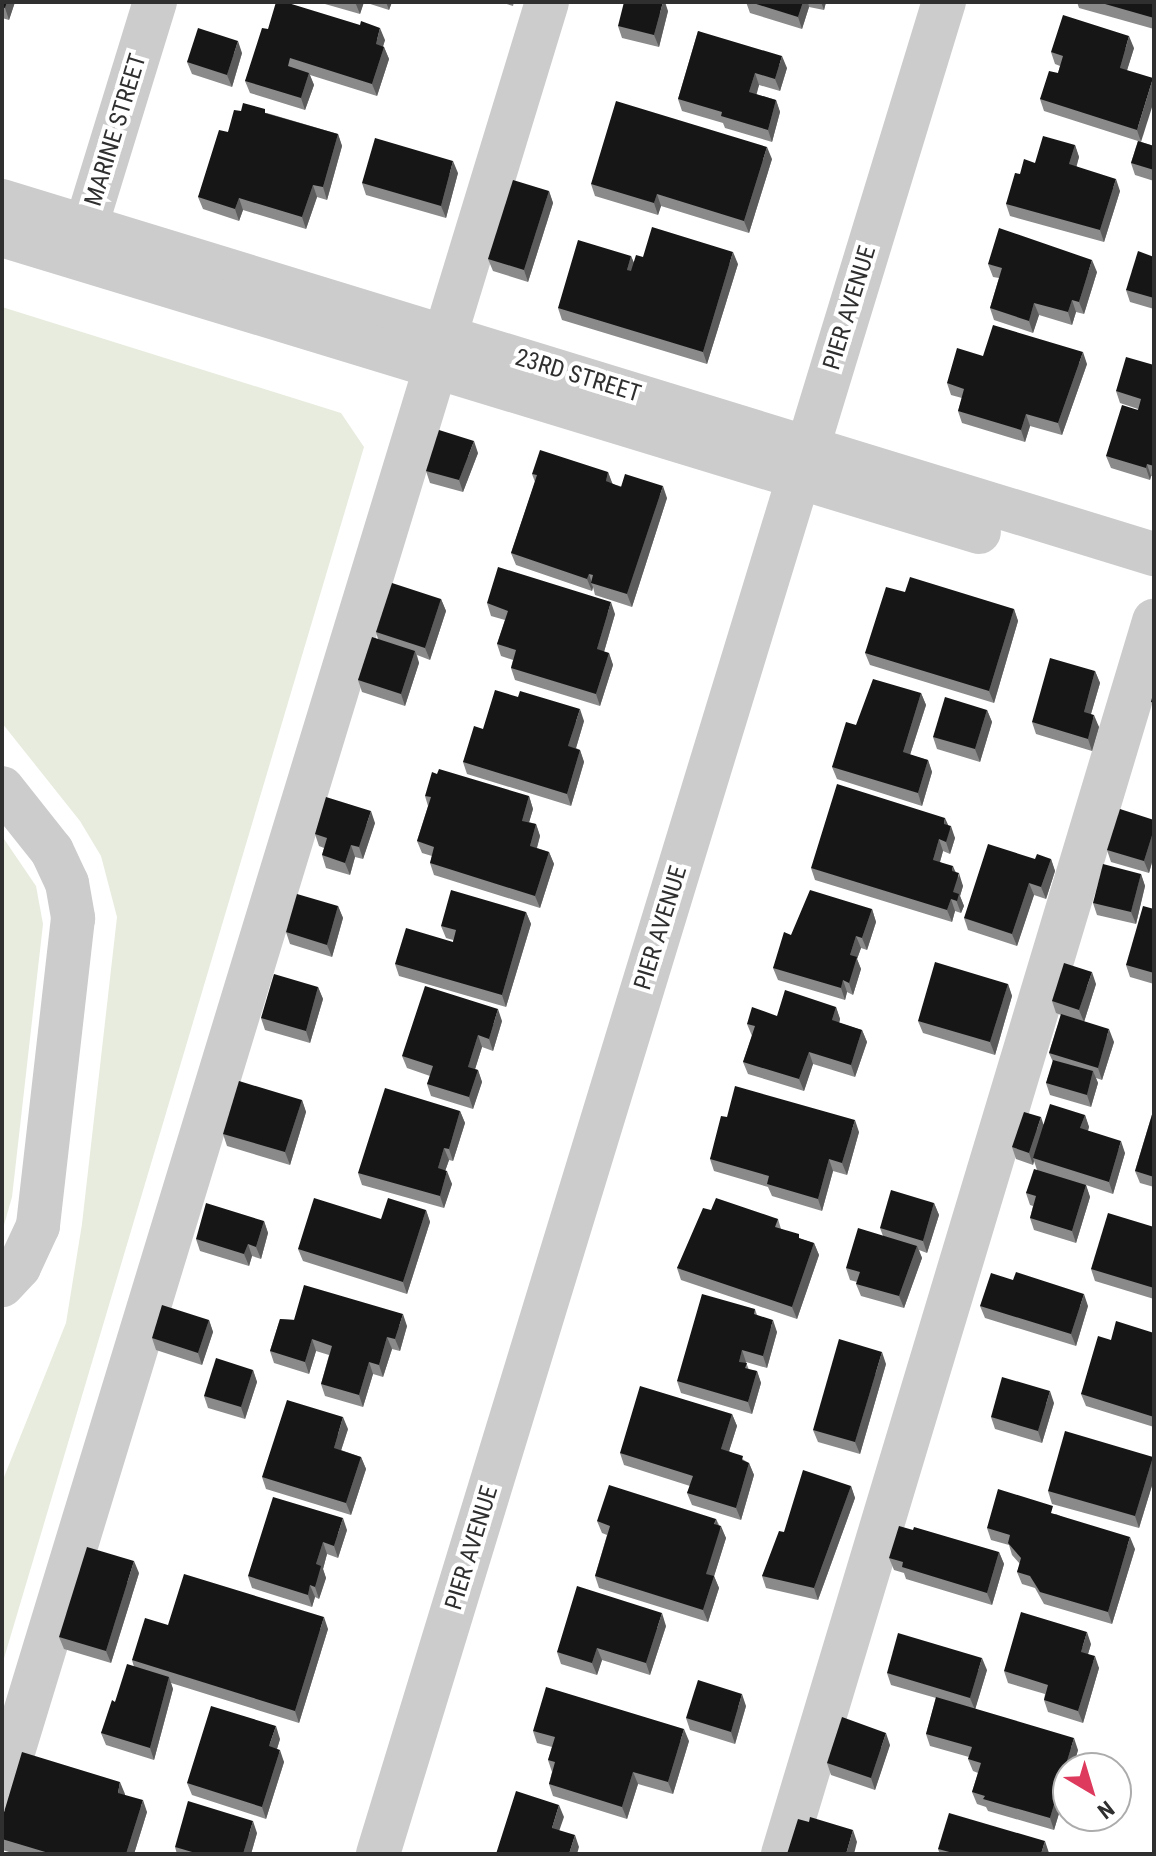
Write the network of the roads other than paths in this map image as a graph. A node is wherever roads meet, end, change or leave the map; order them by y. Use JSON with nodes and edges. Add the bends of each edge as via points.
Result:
{"nodes":[{"id":1,"x":155,"y":2,"type":"edge"},
{"id":2,"x":547,"y":2,"type":"edge"},
{"id":3,"x":944,"y":2,"type":"edge"},
{"id":4,"x":2,"y":201,"type":"edge"},
{"id":5,"x":2,"y":235,"type":"edge"},
{"id":6,"x":81,"y":242,"type":"junction"},
{"id":7,"x":438,"y":350,"type":"junction"},
{"id":8,"x":803,"y":462,"type":"junction"},
{"id":9,"x":1154,"y":554,"type":"edge"},
{"id":10,"x":1154,"y":586,"type":"edge"},
{"id":11,"x":1154,"y":621,"type":"edge"},
{"id":12,"x":2,"y":788,"type":"edge"},
{"id":13,"x":2,"y":1285,"type":"edge"},
{"id":14,"x":2,"y":1788,"type":"edge"},
{"id":15,"x":378,"y":1854,"type":"edge"},
{"id":16,"x":783,"y":1854,"type":"edge"}],
"edges":[{"from":1,"to":6,"type":"street","name":"MARINE STREET"},
{"from":2,"to":7,"type":"street"},
{"from":3,"to":8,"type":"street","name":"PIER AVENUE"},
{"from":4,"to":6,"type":"street","name":"23RD STREET"},
{"from":5,"to":6,"type":"street","name":"23RD STREET"},
{"from":6,"to":7,"type":"street","name":"23RD STREET"},
{"from":7,"to":8,"type":"street","name":"23RD STREET"},
{"from":7,"to":14,"type":"street"},
{"from":8,"to":9,"type":"street","name":"23RD STREET"},
{"from":8,"to":10,"type":"street","name":"23RD STREET"},
{"from":8,"to":15,"type":"street","name":"PIER AVENUE"},
{"from":11,"to":16,"type":"street"},
{"from":12,"to":13,"type":"street","via":[[52,851],[67,883],[73,918],[38,1226],[19,1267]]}]}
